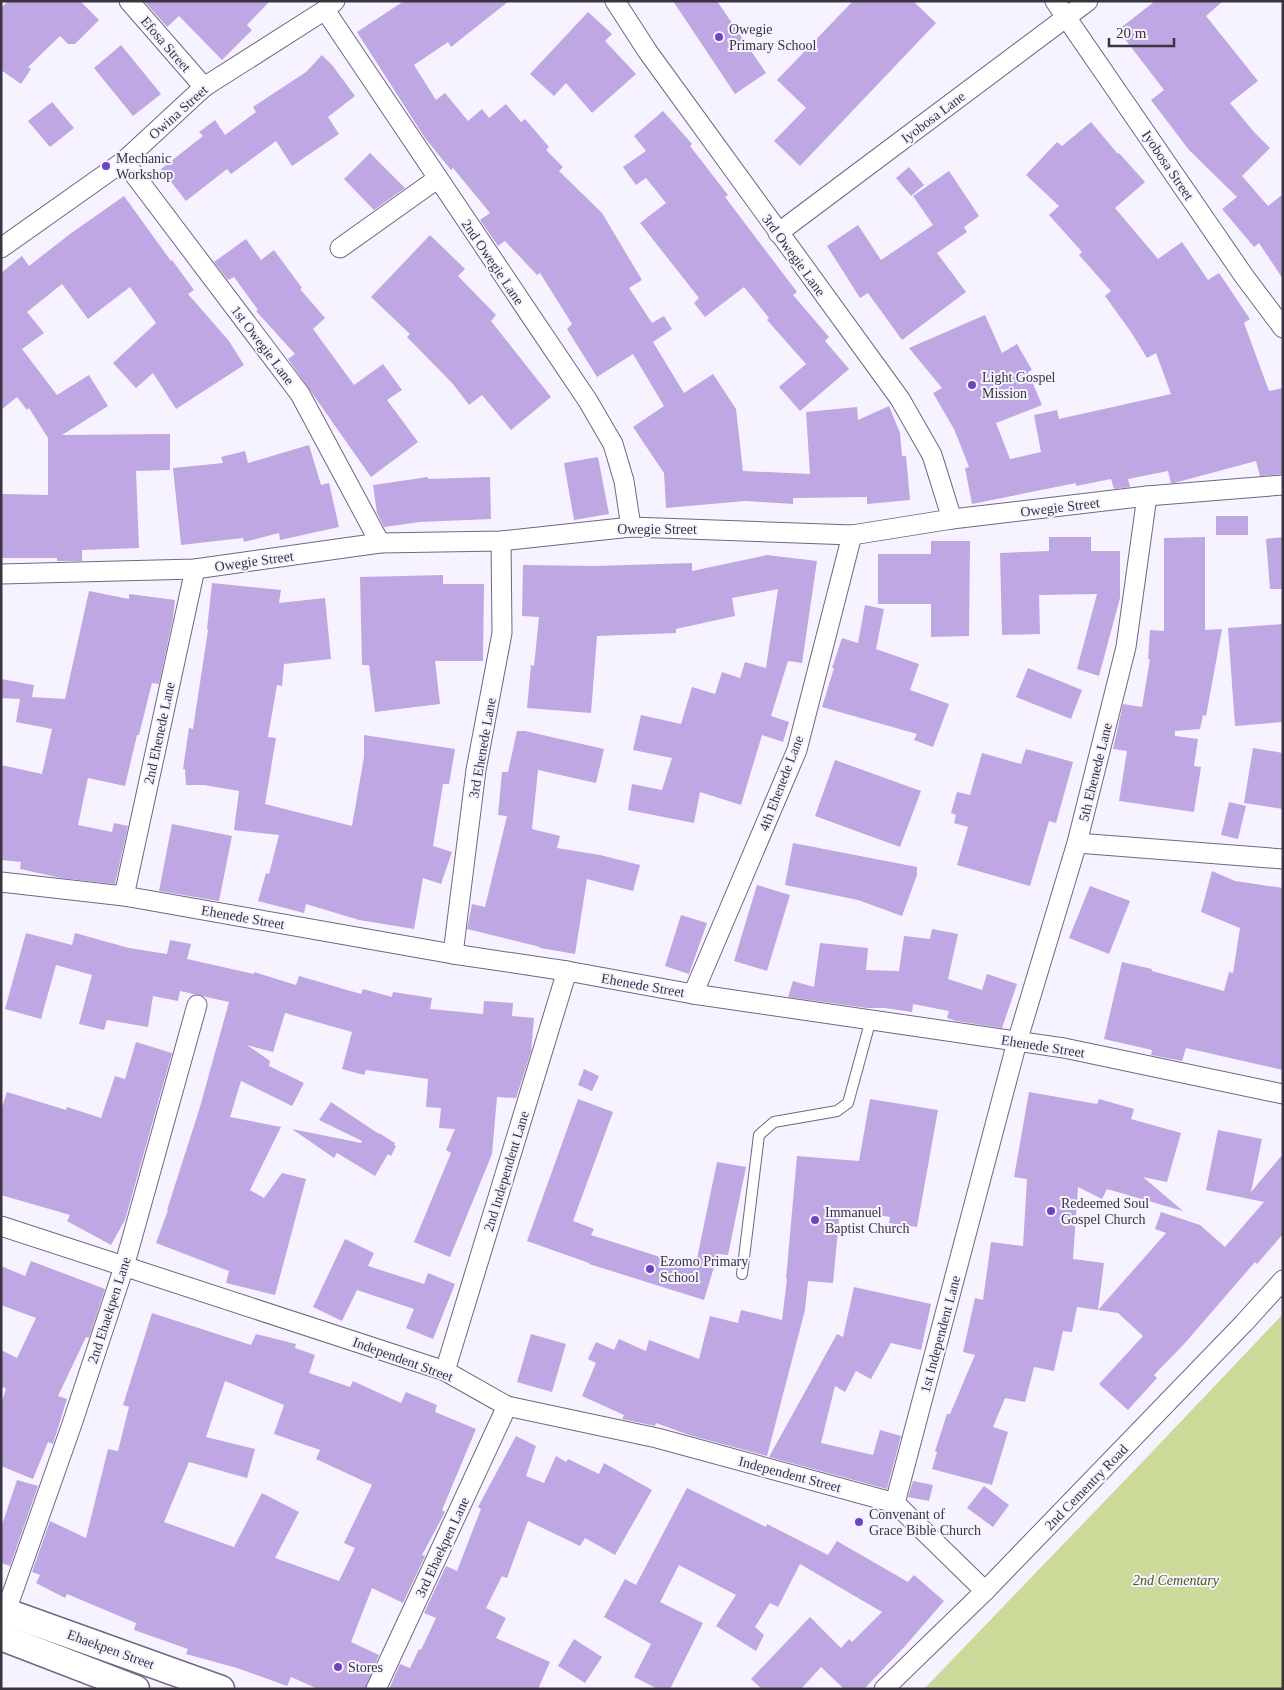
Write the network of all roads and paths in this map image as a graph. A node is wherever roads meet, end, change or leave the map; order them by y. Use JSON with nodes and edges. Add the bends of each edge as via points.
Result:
{"nodes":[{"id":1,"x":128,"y":1,"type":"edge"},
{"id":2,"x":614,"y":1,"type":"edge"},
{"id":3,"x":1054,"y":1,"type":"edge"},
{"id":4,"x":1088,"y":1,"type":"edge"},
{"id":5,"x":330,"y":6,"type":"edge"},
{"id":6,"x":1067,"y":18,"type":"junction"},
{"id":7,"x":204,"y":87,"type":"junction"},
{"id":8,"x":124,"y":161,"type":"junction"},
{"id":9,"x":437,"y":179,"type":"junction"},
{"id":10,"x":778,"y":232,"type":"junction"},
{"id":11,"x":1,"y":248,"type":"edge"},
{"id":12,"x":340,"y":248,"type":"dead end"},
{"id":13,"x":1283,"y":328,"type":"edge"},
{"id":14,"x":1283,"y":485,"type":"edge"},
{"id":15,"x":1147,"y":496,"type":"junction"},
{"id":16,"x":952,"y":519,"type":"junction"},
{"id":17,"x":631,"y":527,"type":"junction"},
{"id":18,"x":852,"y":535,"type":"junction"},
{"id":19,"x":501,"y":541,"type":"junction"},
{"id":20,"x":380,"y":543,"type":"junction"},
{"id":21,"x":195,"y":569,"type":"junction"},
{"id":22,"x":1,"y":574,"type":"edge"},
{"id":23,"x":1077,"y":843,"type":"junction"},
{"id":24,"x":1283,"y":859,"type":"edge"},
{"id":25,"x":1,"y":882,"type":"edge"},
{"id":26,"x":124,"y":896,"type":"junction"},
{"id":27,"x":453,"y":954,"type":"junction"},
{"id":28,"x":567,"y":971,"type":"junction"},
{"id":29,"x":693,"y":994,"type":"junction"},
{"id":30,"x":198,"y":1005,"type":"dead end"},
{"id":31,"x":871,"y":1019,"type":"junction"},
{"id":32,"x":1017,"y":1042,"type":"junction"},
{"id":33,"x":1283,"y":1094,"type":"edge"},
{"id":34,"x":1,"y":1226,"type":"edge"},
{"id":35,"x":124,"y":1267,"type":"junction"},
{"id":36,"x":742,"y":1274,"type":"dead end"},
{"id":37,"x":1283,"y":1280,"type":"edge"},
{"id":38,"x":445,"y":1371,"type":"junction"},
{"id":39,"x":507,"y":1406,"type":"junction"},
{"id":40,"x":895,"y":1503,"type":"junction"},
{"id":41,"x":985,"y":1591,"type":"junction"},
{"id":42,"x":4,"y":1610,"type":"edge"},
{"id":43,"x":1,"y":1637,"type":"edge"},
{"id":44,"x":136,"y":1689,"type":"edge"},
{"id":45,"x":221,"y":1689,"type":"edge"},
{"id":46,"x":376,"y":1689,"type":"edge"},
{"id":47,"x":884,"y":1689,"type":"edge"}],
"edges":[{"from":1,"to":7,"type":"street","name":"Efosa Street"},
{"from":2,"to":10,"type":"street","name":"3rd Owegie Lane"},
{"from":3,"to":6,"type":"street","name":"Iyobosa Street"},
{"from":4,"to":6,"type":"street","name":"Iyobosa Lane"},
{"from":5,"to":7,"type":"street","name":"Owina Street"},
{"from":5,"to":9,"type":"street","name":"2nd Owegie Lane"},
{"from":6,"to":10,"type":"street","name":"Iyobosa Lane"},
{"from":6,"to":13,"type":"street","name":"Iyobosa Street"},
{"from":7,"to":8,"type":"street","name":"Owina Street"},
{"from":8,"to":11,"type":"street","name":"Owina Street"},
{"from":8,"to":20,"type":"street","name":"1st Owegie Lane","via":[[300,394]]},
{"from":9,"to":12,"type":"street"},
{"from":9,"to":17,"type":"street","name":"2nd Owegie Lane","via":[[613,444],[624,481]]},
{"from":10,"to":16,"type":"street","name":"3rd Owegie Lane","via":[[900,399],[932,455]]},
{"from":14,"to":15,"type":"street","name":"Owegie Street"},
{"from":15,"to":16,"type":"street","name":"Owegie Street"},
{"from":15,"to":23,"type":"street","name":"5th Ehenede Lane","via":[[1126,647]]},
{"from":16,"to":18,"type":"street","name":"Owegie Street"},
{"from":17,"to":18,"type":"street","name":"Owegie Street"},
{"from":17,"to":19,"type":"street","name":"Owegie Street"},
{"from":18,"to":29,"type":"street","name":"4th Ehenede Lane","via":[[797,750]]},
{"from":19,"to":20,"type":"street","name":"Owegie Street"},
{"from":19,"to":27,"type":"street","name":"3rd Ehenede Lane","via":[[502,633],[476,770]]},
{"from":20,"to":21,"type":"street","name":"Owegie Street"},
{"from":21,"to":22,"type":"street","name":"Owegie Street"},
{"from":21,"to":26,"type":"street","name":"2nd Ehenede Lane"},
{"from":23,"to":24,"type":"street"},
{"from":23,"to":32,"type":"street","name":"5th Ehenede Lane"},
{"from":25,"to":26,"type":"street","name":"Ehenede Street"},
{"from":26,"to":27,"type":"street","name":"Ehenede Street"},
{"from":27,"to":28,"type":"street","name":"Ehenede Street"},
{"from":28,"to":29,"type":"street","name":"Ehenede Street"},
{"from":28,"to":38,"type":"street","name":"2nd Independent Lane"},
{"from":29,"to":31,"type":"street","name":"Ehenede Street"},
{"from":30,"to":35,"type":"street","name":"2nd Ehaekpen Lane"},
{"from":31,"to":32,"type":"street","name":"Ehenede Street"},
{"from":31,"to":36,"type":"lane","via":[[848,1102],[837,1111],[774,1122],[759,1135]]},
{"from":32,"to":33,"type":"street","name":"Ehenede Street","via":[[1064,1048]]},
{"from":32,"to":40,"type":"street","name":"1st Independent Lane"},
{"from":34,"to":35,"type":"street","name":"Independent Street"},
{"from":35,"to":38,"type":"street","name":"Independent Street"},
{"from":35,"to":42,"type":"street","name":"2nd Ehaekpen Lane","via":[[72,1424]]},
{"from":37,"to":41,"type":"street","name":"2nd Cementry Road"},
{"from":38,"to":39,"type":"street","name":"Independent Street"},
{"from":39,"to":40,"type":"street","name":"Independent Street","via":[[657,1438]]},
{"from":39,"to":46,"type":"street","name":"3rd Ehaekpen Lane"},
{"from":40,"to":41,"type":"street"},
{"from":41,"to":47,"type":"street","name":"2nd Cementry Road"},
{"from":42,"to":45,"type":"street","name":"Ehaekpen Street"},
{"from":43,"to":44,"type":"street","name":"Ehaekpen Street"}]}
